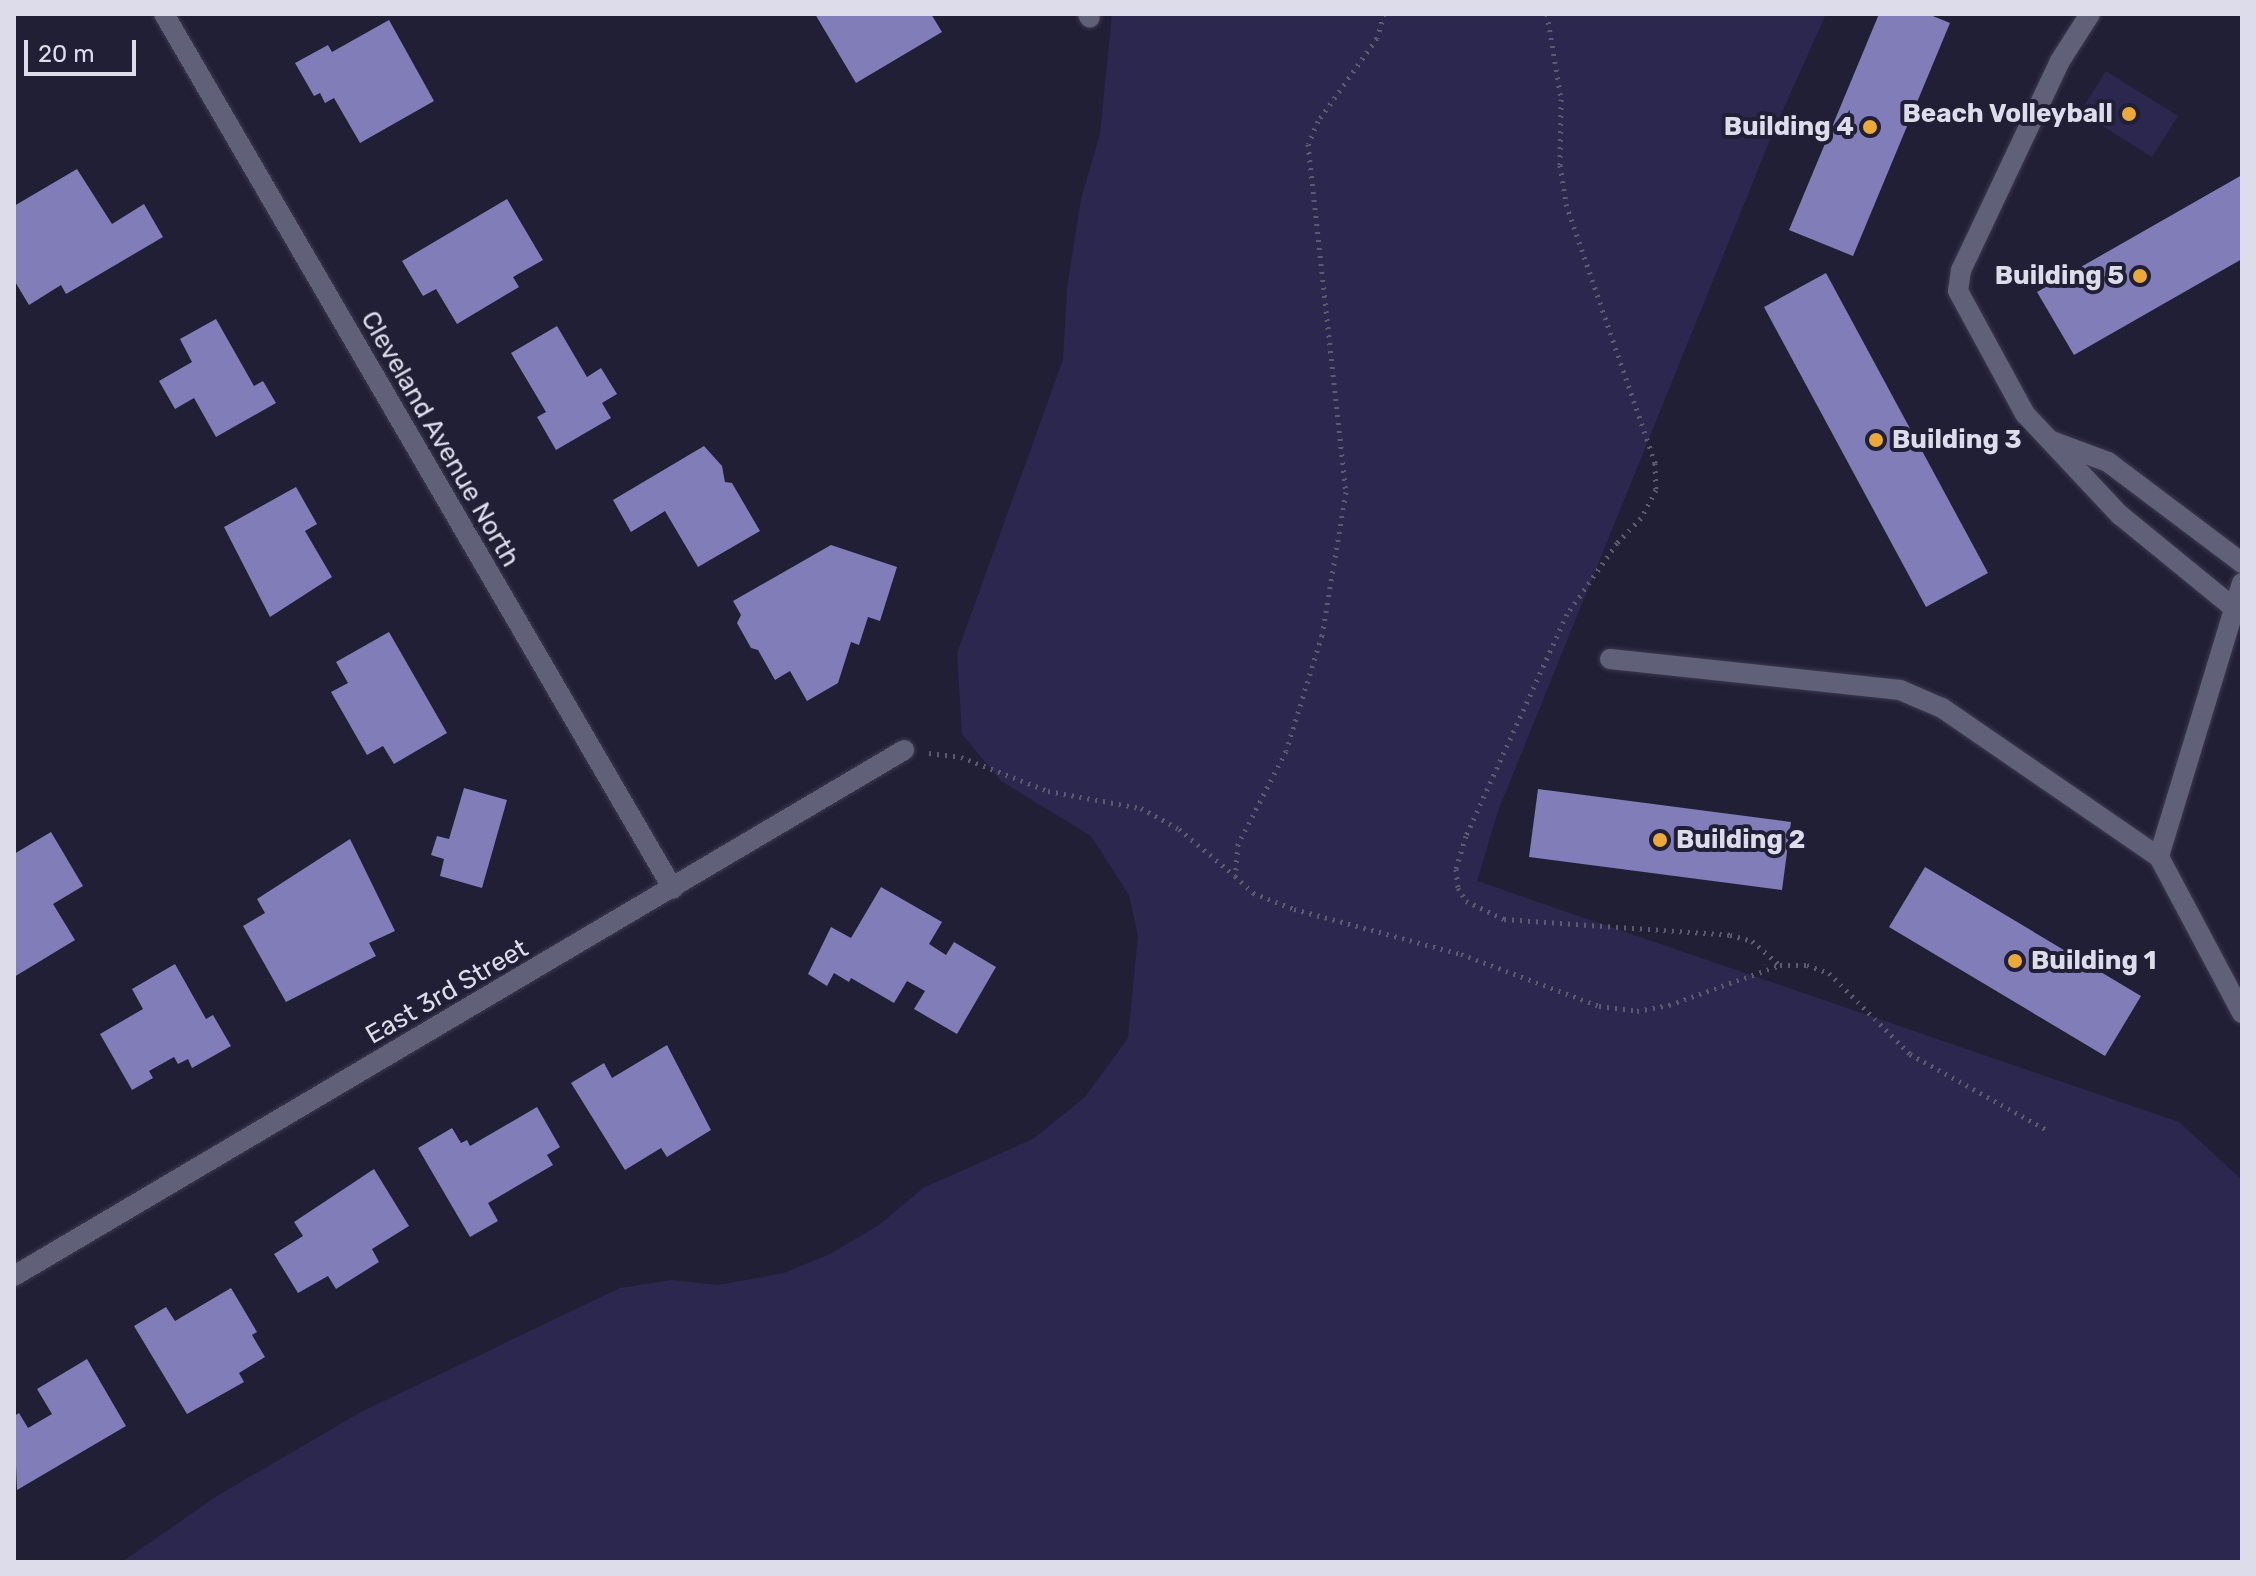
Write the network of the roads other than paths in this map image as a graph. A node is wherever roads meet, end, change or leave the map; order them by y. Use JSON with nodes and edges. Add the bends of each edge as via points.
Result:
{"nodes":[{"id":1,"x":164,"y":14,"type":"edge"},
{"id":2,"x":2090,"y":14,"type":"edge"},
{"id":3,"x":2049,"y":440,"type":"junction"},
{"id":4,"x":2242,"y":563,"type":"edge"},
{"id":5,"x":2242,"y":583,"type":"edge"},
{"id":6,"x":2234,"y":608,"type":"junction"},
{"id":7,"x":1610,"y":659,"type":"dead end"},
{"id":8,"x":904,"y":750,"type":"road end"},
{"id":9,"x":2159,"y":857,"type":"junction"},
{"id":10,"x":673,"y":889,"type":"junction"},
{"id":11,"x":2242,"y":1013,"type":"edge"},
{"id":12,"x":14,"y":1276,"type":"edge"}],
"edges":[{"from":1,"to":10,"type":"street","name":"Cleveland Avenue North"},
{"from":2,"to":3,"type":"street","via":[[2060,61],[1961,270],[1958,291],[2025,414]]},
{"from":3,"to":4,"type":"street","via":[[2108,462]]},
{"from":3,"to":6,"type":"street","via":[[2120,515]]},
{"from":5,"to":6,"type":"street"},
{"from":6,"to":9,"type":"street"},
{"from":7,"to":9,"type":"street","via":[[1900,690],[1942,708]]},
{"from":8,"to":10,"type":"street","name":"East 3rd Street"},
{"from":9,"to":11,"type":"street"},
{"from":10,"to":12,"type":"street","name":"East 3rd Street"}]}
